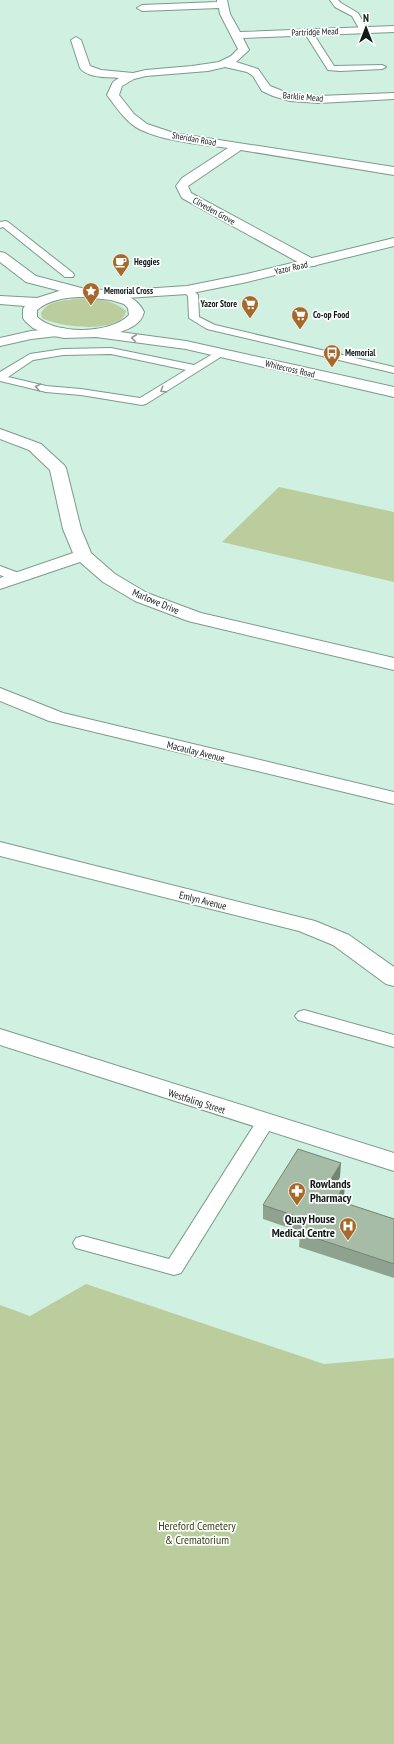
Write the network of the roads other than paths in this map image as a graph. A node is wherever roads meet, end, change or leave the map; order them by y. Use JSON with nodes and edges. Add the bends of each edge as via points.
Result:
{"nodes":[{"id":1,"x":334,"y":0,"type":"edge"},
{"id":2,"x":222,"y":2,"type":"edge"},
{"id":3,"x":142,"y":8,"type":"dead end"},
{"id":4,"x":394,"y":29,"type":"edge"},
{"id":5,"x":364,"y":30,"type":"junction"},
{"id":6,"x":308,"y":32,"type":"junction"},
{"id":7,"x":237,"y":35,"type":"junction"},
{"id":8,"x":76,"y":40,"type":"dead end"},
{"id":9,"x":224,"y":63,"type":"junction"},
{"id":10,"x":382,"y":67,"type":"dead end"},
{"id":11,"x":133,"y":76,"type":"junction"},
{"id":12,"x":394,"y":96,"type":"edge"},
{"id":13,"x":238,"y":147,"type":"junction"},
{"id":14,"x":394,"y":171,"type":"edge"},
{"id":15,"x":0,"y":225,"type":"edge"},
{"id":16,"x":394,"y":242,"type":"edge"},
{"id":17,"x":0,"y":256,"type":"edge"},
{"id":18,"x":310,"y":263,"type":"junction"},
{"id":19,"x":69,"y":275,"type":"dead end"},
{"id":20,"x":31,"y":279,"type":"junction"},
{"id":21,"x":187,"y":290,"type":"junction"},
{"id":22,"x":84,"y":293,"type":"junction"},
{"id":23,"x":111,"y":295,"type":"junction"},
{"id":24,"x":0,"y":300,"type":"edge"},
{"id":25,"x":42,"y":300,"type":"junction"},
{"id":26,"x":0,"y":306,"type":"edge"},
{"id":27,"x":136,"y":314,"type":"junction"},
{"id":28,"x":30,"y":319,"type":"junction"},
{"id":29,"x":60,"y":332,"type":"junction"},
{"id":30,"x":96,"y":333,"type":"junction"},
{"id":31,"x":0,"y":338,"type":"edge"},
{"id":32,"x":0,"y":342,"type":"edge"},
{"id":33,"x":186,"y":345,"type":"junction"},
{"id":34,"x":222,"y":353,"type":"junction"},
{"id":35,"x":196,"y":369,"type":"junction"},
{"id":36,"x":394,"y":370,"type":"edge"},
{"id":37,"x":0,"y":377,"type":"edge"},
{"id":38,"x":394,"y":392,"type":"edge"},
{"id":39,"x":0,"y":434,"type":"edge"},
{"id":40,"x":83,"y":555,"type":"junction"},
{"id":41,"x":0,"y":570,"type":"edge"},
{"id":42,"x":19,"y":578,"type":"junction"},
{"id":43,"x":0,"y":584,"type":"edge"},
{"id":44,"x":394,"y":664,"type":"edge"},
{"id":45,"x":0,"y":694,"type":"edge"},
{"id":46,"x":394,"y":798,"type":"edge"},
{"id":47,"x":0,"y":849,"type":"edge"},
{"id":48,"x":394,"y":979,"type":"edge"},
{"id":49,"x":304,"y":1016,"type":"dead end"},
{"id":50,"x":0,"y":1037,"type":"edge"},
{"id":51,"x":394,"y":1041,"type":"edge"},
{"id":52,"x":265,"y":1122,"type":"junction"},
{"id":53,"x":394,"y":1162,"type":"edge"},
{"id":54,"x":83,"y":1243,"type":"dead end"}],
"edges":[{"from":1,"to":5,"type":"lane","via":[[355,15]]},
{"from":2,"to":3,"type":"main road"},
{"from":2,"to":7,"type":"main road","name":"Sheridan Road"},
{"from":4,"to":5,"type":"main road","name":"Partridge Mead"},
{"from":5,"to":6,"type":"main road","name":"Partridge Mead"},
{"from":6,"to":7,"type":"main road","name":"Partridge Mead"},
{"from":6,"to":10,"type":"lane","via":[[330,68]]},
{"from":7,"to":9,"type":"main road","name":"Sheridan Road","via":[[244,50],[239,56]]},
{"from":8,"to":11,"type":"main road","via":[[86,68],[99,73]]},
{"from":9,"to":11,"type":"main road","name":"Sheridan Road"},
{"from":9,"to":12,"type":"main road","name":"Barklie Mead","via":[[255,72],[265,89],[292,97],[316,99]]},
{"from":11,"to":13,"type":"main road","name":"Sheridan Road","via":[[117,84],[113,95],[134,120],[143,126],[172,136]]},
{"from":13,"to":14,"type":"main road","name":"Sheridan Road"},
{"from":13,"to":18,"type":"main road","name":"Cliveden Grove","via":[[186,181],[182,186],[186,195]]},
{"from":15,"to":19,"type":"lane","via":[[5,224]]},
{"from":16,"to":18,"type":"main road","name":"Yazor Road"},
{"from":17,"to":20,"type":"main road"},
{"from":18,"to":21,"type":"main road","name":"Yazor Road"},
{"from":20,"to":22,"type":"main road"},
{"from":20,"to":25,"type":"main road","via":[[39,289]]},
{"from":21,"to":23,"type":"main road","name":"Yazor Road"},
{"from":21,"to":27,"type":"main road","name":"Yazor Road","via":[[162,297]]},
{"from":21,"to":36,"type":"lane","via":[[193,295],[194,318],[211,327]]},
{"from":22,"to":23,"type":"main road"},
{"from":22,"to":25,"type":"main road","via":[[58,295]]},
{"from":23,"to":27,"type":"main road","name":"Whitecross Road","via":[[129,302]]},
{"from":24,"to":25,"type":"main road"},
{"from":25,"to":28,"type":"main road","via":[[30,309]]},
{"from":26,"to":28,"type":"main road"},
{"from":27,"to":30,"type":"main road","name":"Yazor Road","via":[[120,328]]},
{"from":27,"to":33,"type":"main road","name":"Whitecross Road","via":[[159,332]]},
{"from":28,"to":29,"type":"main road","via":[[45,329]]},
{"from":28,"to":31,"type":"main road"},
{"from":29,"to":30,"type":"main road"},
{"from":29,"to":32,"type":"main road"},
{"from":33,"to":30,"type":"main road","name":"Whitecross Road","one_way":true},
{"from":33,"to":34,"type":"main road","name":"Whitecross Road"},
{"from":34,"to":35,"type":"lane"},
{"from":34,"to":38,"type":"main road","name":"Whitecross Road"},
{"from":35,"to":37,"type":"lane","via":[[111,351],[63,352],[30,357]]},
{"from":35,"to":37,"type":"lane","one_way":true,"via":[[142,402],[46,389]]},
{"from":39,"to":40,"type":"main road","name":"Marlowe Drive","via":[[35,448],[58,468],[72,529]]},
{"from":40,"to":42,"type":"main road"},
{"from":40,"to":44,"type":"main road","name":"Marlowe Drive","via":[[108,578],[141,597],[195,617]]},
{"from":41,"to":42,"type":"lane"},
{"from":42,"to":43,"type":"main road"},
{"from":45,"to":46,"type":"main road","name":"Macaulay Avenue","via":[[56,717]]},
{"from":47,"to":48,"type":"main road","name":"Emlyn Avenue","via":[[307,926],[341,940]]},
{"from":49,"to":51,"type":"lane"},
{"from":50,"to":52,"type":"main road","name":"Westfaling Street"},
{"from":52,"to":53,"type":"main road","name":"Westfaling Street"},
{"from":52,"to":54,"type":"lane","via":[[174,1268]]}]}
